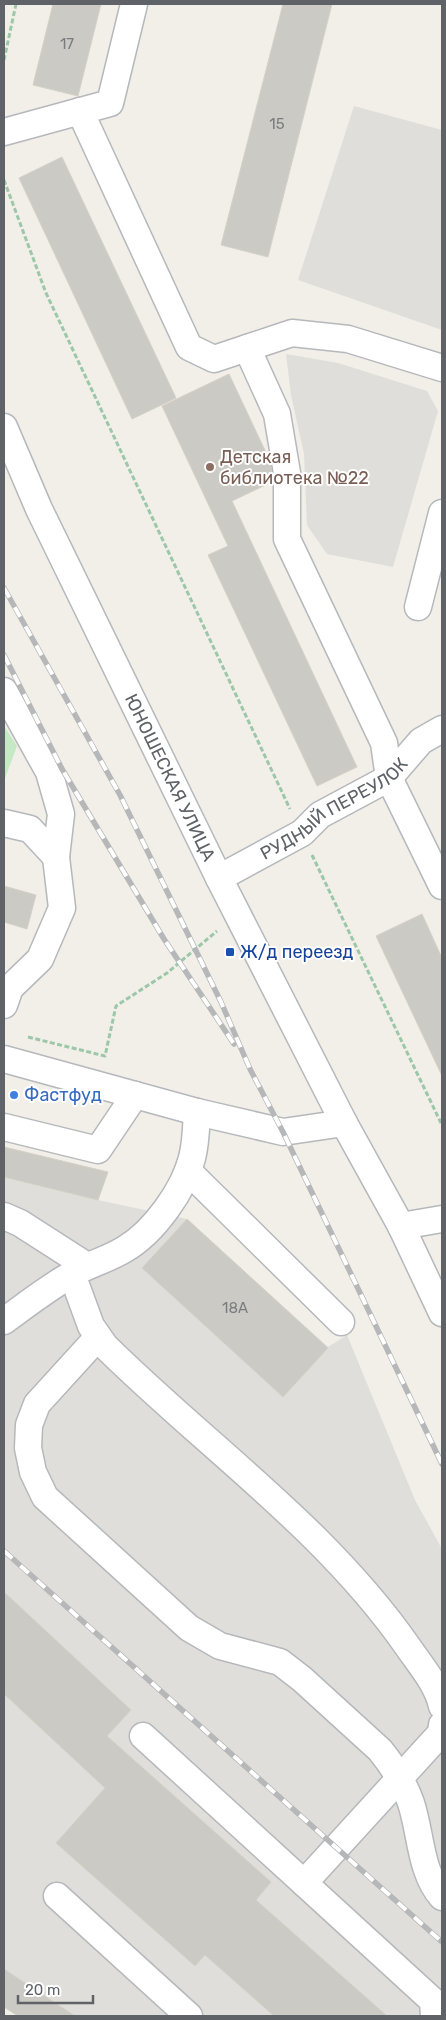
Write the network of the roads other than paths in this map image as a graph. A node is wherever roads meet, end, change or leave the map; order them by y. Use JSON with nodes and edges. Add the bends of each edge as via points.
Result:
{"nodes":[{"id":1,"x":134,"y":4,"type":"edge"},
{"id":2,"x":80,"y":111,"type":"junction"},
{"id":3,"x":4,"y":132,"type":"edge"},
{"id":4,"x":247,"y":348,"type":"junction"},
{"id":5,"x":442,"y":368,"type":"edge"},
{"id":6,"x":4,"y":427,"type":"edge"},
{"id":7,"x":442,"y":513,"type":"edge"},
{"id":8,"x":418,"y":607,"type":"dead end"},
{"id":9,"x":4,"y":691,"type":"edge"},
{"id":10,"x":439,"y":734,"type":"edge"},
{"id":11,"x":388,"y":778,"type":"junction"},
{"id":12,"x":4,"y":823,"type":"edge"},
{"id":13,"x":56,"y":856,"type":"junction"},
{"id":14,"x":219,"y":878,"type":"junction"},
{"id":15,"x":442,"y":886,"type":"edge"},
{"id":16,"x":4,"y":1005,"type":"edge"},
{"id":17,"x":4,"y":1059,"type":"edge"},
{"id":18,"x":135,"y":1095,"type":"junction"},
{"id":19,"x":197,"y":1112,"type":"junction"},
{"id":20,"x":344,"y":1123,"type":"junction"},
{"id":21,"x":4,"y":1127,"type":"edge"},
{"id":22,"x":188,"y":1171,"type":"junction"},
{"id":23,"x":4,"y":1216,"type":"edge"},
{"id":24,"x":442,"y":1219,"type":"edge"},
{"id":25,"x":401,"y":1226,"type":"junction"},
{"id":26,"x":79,"y":1270,"type":"junction"},
{"id":27,"x":442,"y":1313,"type":"edge"},
{"id":28,"x":4,"y":1321,"type":"edge"},
{"id":29,"x":341,"y":1322,"type":"dead end"},
{"id":30,"x":98,"y":1337,"type":"junction"},
{"id":31,"x":442,"y":1706,"type":"edge"},
{"id":32,"x":442,"y":1725,"type":"edge"},
{"id":33,"x":143,"y":1736,"type":"dead end"},
{"id":34,"x":400,"y":1778,"type":"junction"},
{"id":35,"x":304,"y":1883,"type":"junction"},
{"id":36,"x":57,"y":1896,"type":"dead end"},
{"id":37,"x":442,"y":1897,"type":"edge"},
{"id":38,"x":436,"y":2003,"type":"edge"},
{"id":39,"x":189,"y":2016,"type":"edge"}],
"edges":[{"from":1,"to":2,"type":"street","via":[[110,103]]},
{"from":2,"to":3,"type":"street"},
{"from":2,"to":4,"type":"street","via":[[188,347],[214,359]]},
{"from":4,"to":5,"type":"street","via":[[292,333],[348,339]]},
{"from":4,"to":11,"type":"street","via":[[277,414],[287,473],[287,539],[384,743]]},
{"from":6,"to":14,"type":"street","name":"ЮНОШЕСКАЯ УЛИЦА","via":[[39,509]]},
{"from":7,"to":8,"type":"street"},
{"from":9,"to":13,"type":"street","via":[[49,772],[61,814]]},
{"from":10,"to":11,"type":"street","name":"РУДНЫЙ ПЕРЕУЛОК","via":[[421,741]]},
{"from":11,"to":14,"type":"street","name":"РУДНЫЙ ПЕРЕУЛОК","via":[[320,815],[302,833]]},
{"from":11,"to":15,"type":"street"},
{"from":12,"to":13,"type":"street","via":[[30,828]]},
{"from":13,"to":16,"type":"street","via":[[62,908],[40,959],[10,988]]},
{"from":14,"to":20,"type":"street","name":"ЮНОШЕСКАЯ УЛИЦА"},
{"from":17,"to":18,"type":"street"},
{"from":18,"to":19,"type":"street"},
{"from":18,"to":21,"type":"street","via":[[98,1150]]},
{"from":19,"to":20,"type":"street","via":[[283,1132]]},
{"from":19,"to":22,"type":"street"},
{"from":20,"to":25,"type":"street","name":"ЮНОШЕСКАЯ УЛИЦА"},
{"from":22,"to":26,"type":"street","via":[[174,1197],[143,1236],[112,1257]]},
{"from":22,"to":29,"type":"street"},
{"from":23,"to":26,"type":"street","via":[[20,1223]]},
{"from":24,"to":25,"type":"street"},
{"from":25,"to":27,"type":"street","name":"ЮНОШЕСКАЯ УЛИЦА"},
{"from":26,"to":28,"type":"street"},
{"from":26,"to":30,"type":"street","via":[[92,1326]]},
{"from":30,"to":31,"type":"street","via":[[330,1551],[392,1624],[437,1689]]},
{"from":30,"to":34,"type":"street","via":[[37,1404],[29,1425],[32,1472],[45,1497],[189,1628],[220,1646],[280,1662],[302,1679],[380,1750]]},
{"from":32,"to":34,"type":"street","via":[[441,1733]]},
{"from":33,"to":35,"type":"street"},
{"from":34,"to":35,"type":"street"},
{"from":34,"to":37,"type":"street","via":[[411,1803],[428,1873]]},
{"from":35,"to":38,"type":"street"},
{"from":36,"to":39,"type":"street"}]}
